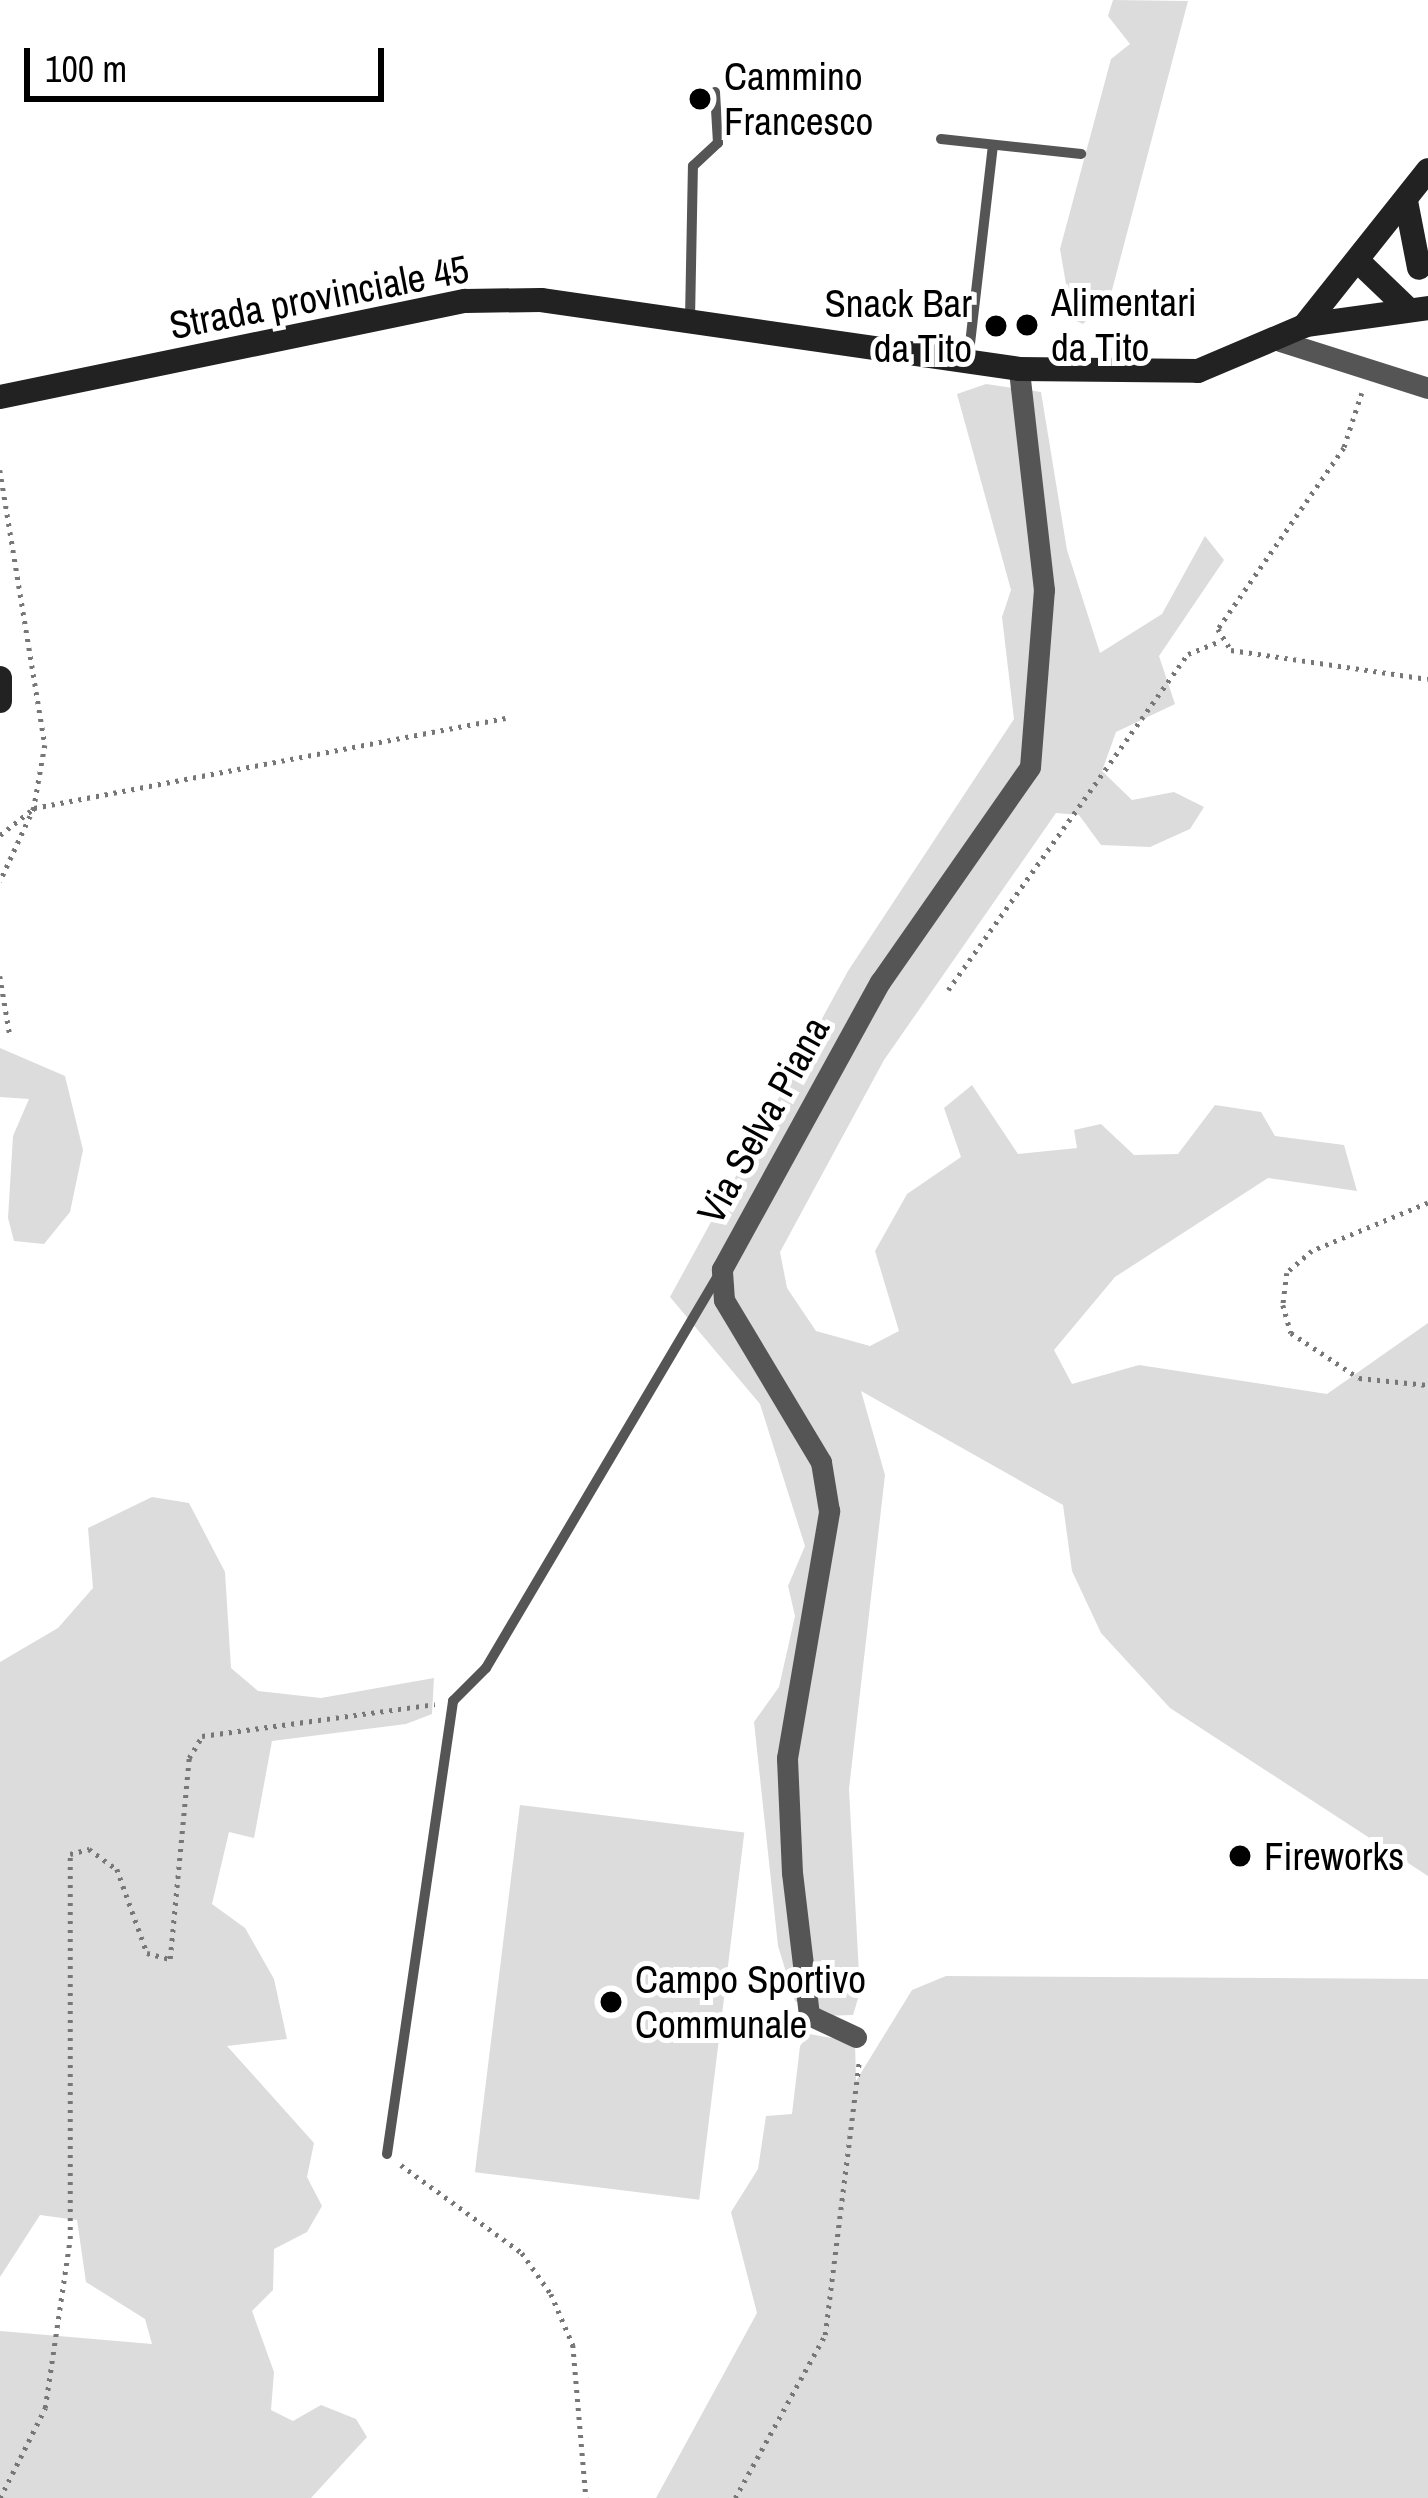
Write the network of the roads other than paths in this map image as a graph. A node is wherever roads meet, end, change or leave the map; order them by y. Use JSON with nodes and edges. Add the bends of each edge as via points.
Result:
{"nodes":[{"id":1,"x":715,"y":92,"type":"dead end"},
{"id":2,"x":941,"y":139,"type":"dead end"},
{"id":3,"x":993,"y":146,"type":"junction"},
{"id":4,"x":1081,"y":154,"type":"dead end"},
{"id":5,"x":1428,"y":170,"type":"edge"},
{"id":6,"x":1406,"y":201,"type":"junction"},
{"id":7,"x":1365,"y":256,"type":"junction"},
{"id":8,"x":1423,"y":270,"type":"edge"},
{"id":9,"x":1418,"y":309,"type":"edge"},
{"id":10,"x":690,"y":319,"type":"junction"},
{"id":11,"x":1304,"y":326,"type":"junction"},
{"id":12,"x":1280,"y":340,"type":"junction"},
{"id":13,"x":968,"y":362,"type":"junction"},
{"id":14,"x":1019,"y":369,"type":"junction"},
{"id":15,"x":1428,"y":388,"type":"edge"},
{"id":16,"x":0,"y":397,"type":"edge"},
{"id":17,"x":0,"y":677,"type":"edge"},
{"id":18,"x":0,"y":701,"type":"edge"},
{"id":19,"x":722,"y":1269,"type":"junction"},
{"id":20,"x":854,"y":2036,"type":"road end"},
{"id":21,"x":386,"y":2154,"type":"road end"}],
"edges":[{"from":1,"to":10,"type":"lane","via":[[718,143],[693,166]]},
{"from":2,"to":3,"type":"lane"},
{"from":3,"to":4,"type":"lane"},
{"from":3,"to":13,"type":"lane"},
{"from":5,"to":6,"type":"main road","name":"Strada provinciale 45"},
{"from":6,"to":7,"type":"main road","name":"Strada provinciale 45"},
{"from":6,"to":8,"type":"main road"},
{"from":7,"to":8,"type":"main road"},
{"from":7,"to":9,"type":"main road"},
{"from":7,"to":11,"type":"main road","name":"Strada provinciale 45"},
{"from":9,"to":11,"type":"main road"},
{"from":10,"to":13,"type":"main road","name":"Strada provinciale 45"},
{"from":10,"to":16,"type":"main road","name":"Strada provinciale 45","via":[[465,301]]},
{"from":11,"to":12,"type":"main road","name":"Strada provinciale 45"},
{"from":12,"to":14,"type":"main road","name":"Strada provinciale 45","via":[[1198,370]]},
{"from":12,"to":15,"type":"street","via":[[1366,376]]},
{"from":13,"to":14,"type":"main road","name":"Strada provinciale 45"},
{"from":14,"to":19,"type":"street","name":"Via Selva Piana","via":[[1044,590],[1030,767],[880,982]]},
{"from":17,"to":18,"type":"main road"},
{"from":19,"to":20,"type":"street","name":"Via Selva Piana","via":[[736,1324],[809,1427],[829,1511],[787,1758],[804,1998],[824,2029]]},
{"from":19,"to":21,"type":"lane","via":[[486,1668],[453,1701]]}]}
